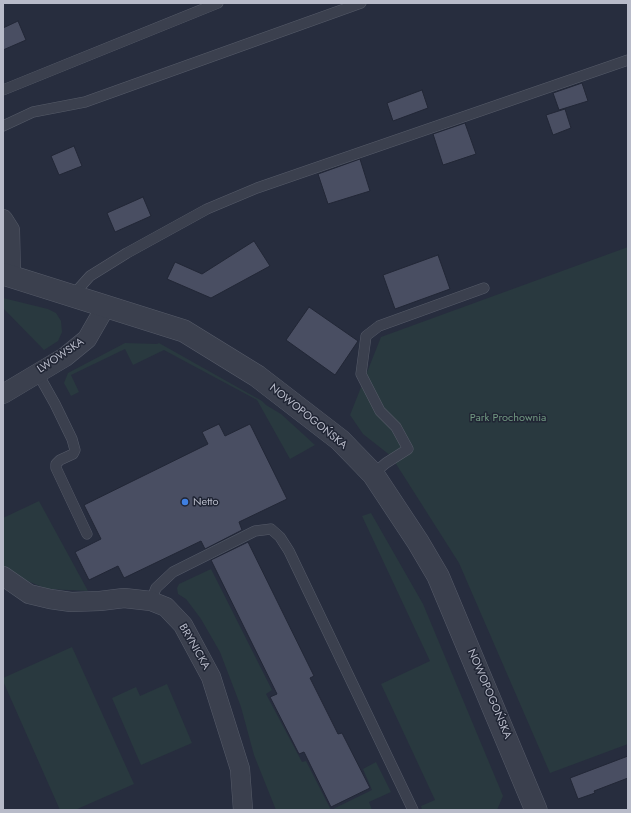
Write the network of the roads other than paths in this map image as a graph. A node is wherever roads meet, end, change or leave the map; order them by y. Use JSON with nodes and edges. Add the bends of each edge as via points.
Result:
{"nodes":[{"id":1,"x":218,"y":3,"type":"edge"},
{"id":2,"x":361,"y":3,"type":"edge"},
{"id":3,"x":628,"y":60,"type":"edge"},
{"id":4,"x":3,"y":90,"type":"edge"},
{"id":5,"x":3,"y":126,"type":"edge"},
{"id":6,"x":3,"y":219,"type":"edge"},
{"id":7,"x":7,"y":275,"type":"edge"},
{"id":8,"x":484,"y":288,"type":"dead end"},
{"id":9,"x":74,"y":295,"type":"junction"},
{"id":10,"x":106,"y":306,"type":"junction"},
{"id":11,"x":37,"y":372,"type":"junction"},
{"id":12,"x":3,"y":394,"type":"edge"},
{"id":13,"x":373,"y":474,"type":"junction"},
{"id":14,"x":87,"y":534,"type":"dead end"},
{"id":15,"x":3,"y":576,"type":"edge"},
{"id":16,"x":151,"y":601,"type":"junction"},
{"id":17,"x":243,"y":810,"type":"edge"},
{"id":18,"x":413,"y":810,"type":"edge"},
{"id":19,"x":536,"y":810,"type":"edge"}],
"edges":[{"from":1,"to":4,"type":"lane"},
{"from":2,"to":5,"type":"lane","via":[[85,102],[33,112]]},
{"from":3,"to":9,"type":"lane","via":[[257,188],[207,209],[90,276]]},
{"from":6,"to":7,"type":"street","via":[[10,230]]},
{"from":7,"to":9,"type":"street","name":"NOWOPOGOŃSKA"},
{"from":8,"to":13,"type":"lane","via":[[379,326],[366,336],[361,374],[380,410],[396,428],[408,449]]},
{"from":9,"to":10,"type":"street","name":"NOWOPOGOŃSKA"},
{"from":10,"to":11,"type":"street","name":"LWOWSKA","via":[[87,339],[64,357]]},
{"from":10,"to":13,"type":"street","name":"NOWOPOGOŃSKA","via":[[184,331],[257,376],[340,440]]},
{"from":11,"to":12,"type":"street","name":"LWOWSKA"},
{"from":11,"to":14,"type":"lane","via":[[72,440],[75,450],[73,454],[60,460],[56,468]]},
{"from":13,"to":19,"type":"street","name":"NOWOPOGOŃSKA","via":[[438,576]]},
{"from":15,"to":16,"type":"street","name":"BRYNICKA","via":[[29,594],[50,600],[71,602],[124,598]]},
{"from":16,"to":17,"type":"street","name":"BRYNICKA","via":[[166,607],[183,625],[211,677],[240,769]]},
{"from":16,"to":18,"type":"lane","via":[[156,588],[180,568],[255,531],[271,530],[280,537],[293,558]]}]}
